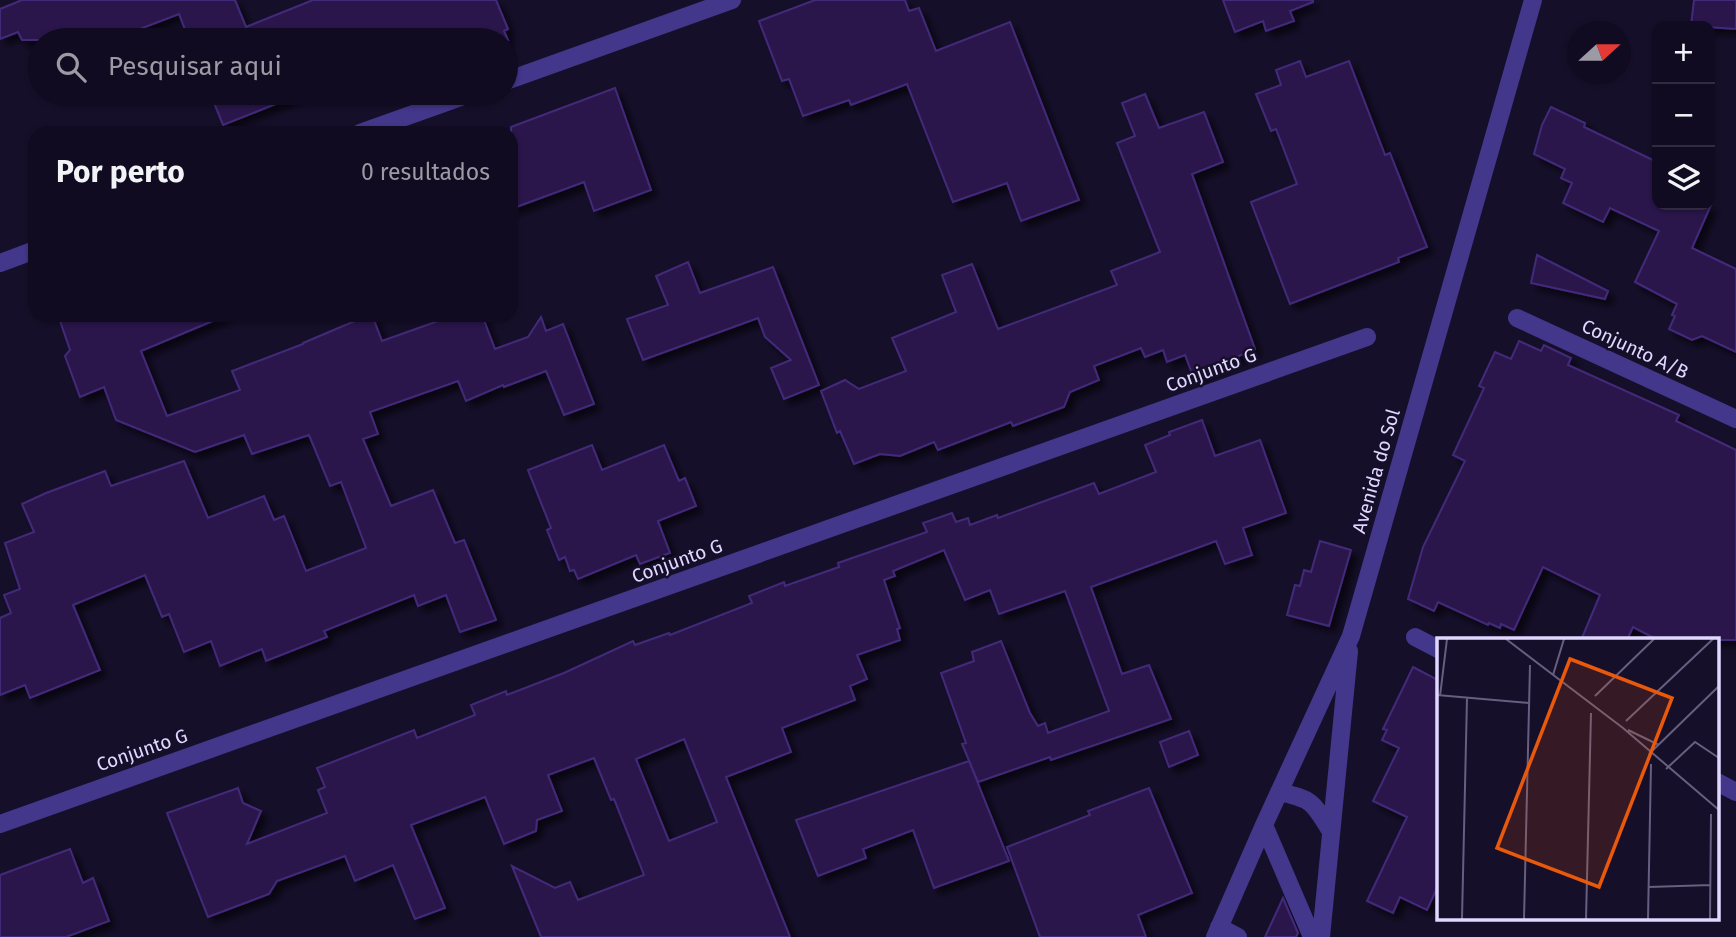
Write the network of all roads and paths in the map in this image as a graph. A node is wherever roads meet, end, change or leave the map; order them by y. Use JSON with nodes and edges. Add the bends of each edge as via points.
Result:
{"nodes":[{"id":1,"x":732,"y":0,"type":"edge"},
{"id":2,"x":1533,"y":0,"type":"edge"},
{"id":3,"x":518,"y":77,"type":"edge"},
{"id":4,"x":438,"y":105,"type":"edge"},
{"id":5,"x":380,"y":126,"type":"edge"},
{"id":6,"x":28,"y":253,"type":"edge"},
{"id":7,"x":0,"y":263,"type":"edge"},
{"id":8,"x":1517,"y":318,"type":"dead end"},
{"id":9,"x":1367,"y":337,"type":"dead end"},
{"id":10,"x":1736,"y":419,"type":"edge"},
{"id":11,"x":1351,"y":636,"type":"junction"},
{"id":12,"x":1415,"y":637,"type":"dead end"},
{"id":13,"x":1437,"y":648,"type":"edge"},
{"id":14,"x":1718,"y":783,"type":"edge"},
{"id":15,"x":1279,"y":792,"type":"junction"},
{"id":16,"x":1736,"y":792,"type":"edge"},
{"id":17,"x":0,"y":824,"type":"edge"},
{"id":18,"x":1264,"y":825,"type":"junction"},
{"id":19,"x":1330,"y":830,"type":"junction"},
{"id":20,"x":1217,"y":932,"type":"edge"},
{"id":21,"x":1238,"y":937,"type":"edge"},
{"id":22,"x":1311,"y":937,"type":"edge"},
{"id":23,"x":1321,"y":937,"type":"edge"}],
"edges":[{"from":1,"to":3,"type":"street"},
{"from":2,"to":11,"type":"street","name":"Avenida do Sol"},
{"from":4,"to":5,"type":"street"},
{"from":6,"to":7,"type":"street"},
{"from":8,"to":10,"type":"street","name":"Conjunto A/B"},
{"from":9,"to":17,"type":"street","name":"Conjunto G"},
{"from":11,"to":15,"type":"street","name":"Avenida do Sol"},
{"from":11,"to":19,"type":"street"},
{"from":12,"to":13,"type":"street"},
{"from":14,"to":16,"type":"street"},
{"from":15,"to":18,"type":"street","name":"Avenida do Sol"},
{"from":15,"to":19,"type":"street","via":[[1302,797],[1315,806]]},
{"from":18,"to":20,"type":"street","name":"Avenida do Sol"},
{"from":18,"to":22,"type":"street"},
{"from":19,"to":23,"type":"street"},
{"from":20,"to":21,"type":"street"}]}
